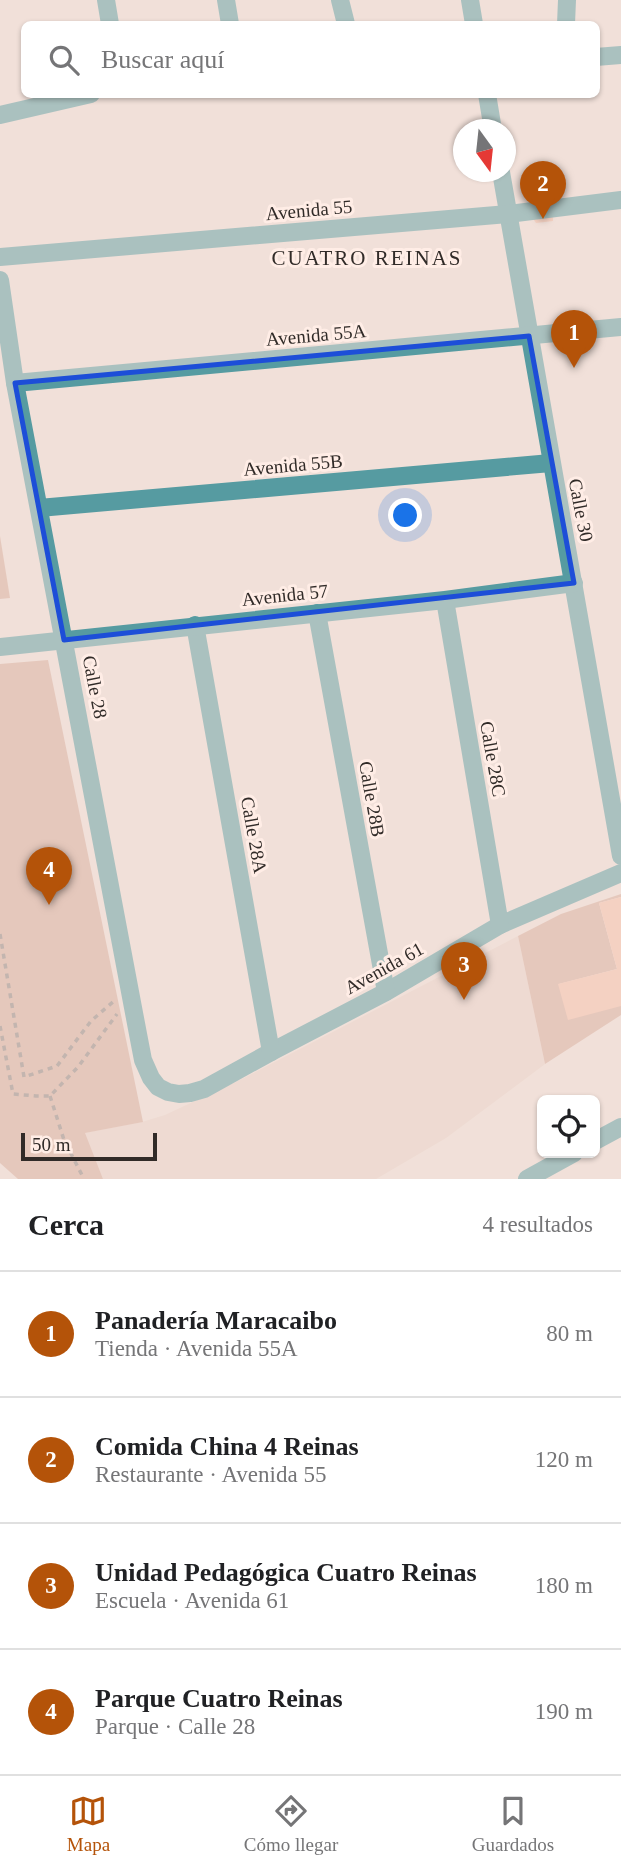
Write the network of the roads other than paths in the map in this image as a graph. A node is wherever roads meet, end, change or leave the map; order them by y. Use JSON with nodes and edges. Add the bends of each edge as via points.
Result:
{"nodes":[{"id":1,"x":106,"y":0,"type":"edge"},
{"id":2,"x":226,"y":0,"type":"edge"},
{"id":3,"x":340,"y":0,"type":"edge"},
{"id":4,"x":470,"y":0,"type":"edge"},
{"id":5,"x":567,"y":0,"type":"edge"},
{"id":6,"x":110,"y":21,"type":"edge"},
{"id":7,"x":230,"y":21,"type":"edge"},
{"id":8,"x":345,"y":21,"type":"edge"},
{"id":9,"x":474,"y":21,"type":"edge"},
{"id":10,"x":566,"y":21,"type":"edge"},
{"id":11,"x":621,"y":55,"type":"edge"},
{"id":12,"x":600,"y":57,"type":"edge"},
{"id":13,"x":74,"y":98,"type":"edge"},
{"id":14,"x":488,"y":98,"type":"edge"},
{"id":15,"x":0,"y":115,"type":"edge"},
{"id":16,"x":491,"y":119,"type":"edge"},
{"id":17,"x":503,"y":182,"type":"edge"},
{"id":18,"x":621,"y":200,"type":"edge"},
{"id":19,"x":508,"y":214,"type":"junction"},
{"id":20,"x":0,"y":257,"type":"edge"},
{"id":21,"x":0,"y":280,"type":"edge"},
{"id":22,"x":621,"y":327,"type":"edge"},
{"id":23,"x":528,"y":336,"type":"junction"},
{"id":24,"x":15,"y":383,"type":"junction"},
{"id":25,"x":551,"y":463,"type":"junction"},
{"id":26,"x":39,"y":508,"type":"junction"},
{"id":27,"x":574,"y":583,"type":"junction"},
{"id":28,"x":445,"y":600,"type":"junction"},
{"id":29,"x":317,"y":613,"type":"junction"},
{"id":30,"x":195,"y":625,"type":"junction"},
{"id":31,"x":64,"y":640,"type":"junction"},
{"id":32,"x":0,"y":647,"type":"edge"},
{"id":33,"x":621,"y":856,"type":"edge"},
{"id":34,"x":621,"y":873,"type":"edge"},
{"id":35,"x":500,"y":925,"type":"junction"},
{"id":36,"x":386,"y":992,"type":"junction"},
{"id":37,"x":271,"y":1052,"type":"junction"},
{"id":38,"x":168,"y":1092,"type":"joint"},
{"id":39,"x":621,"y":1127,"type":"edge"},
{"id":40,"x":600,"y":1138,"type":"edge"},
{"id":41,"x":565,"y":1158,"type":"edge"},
{"id":42,"x":527,"y":1179,"type":"edge"}],
"edges":[{"from":1,"to":6,"type":"street"},
{"from":2,"to":7,"type":"street"},
{"from":3,"to":8,"type":"street"},
{"from":4,"to":9,"type":"street"},
{"from":5,"to":10,"type":"street"},
{"from":11,"to":12,"type":"street"},
{"from":13,"to":15,"type":"street"},
{"from":14,"to":16,"type":"street"},
{"from":17,"to":19,"type":"street","name":"Calle 30"},
{"from":18,"to":19,"type":"street","name":"Avenida 55"},
{"from":19,"to":20,"type":"street","name":"Avenida 55"},
{"from":19,"to":23,"type":"street","name":"Calle 30"},
{"from":21,"to":24,"type":"street","name":"Calle 28"},
{"from":22,"to":23,"type":"street","name":"Avenida 55A"},
{"from":23,"to":24,"type":"street","name":"Avenida 55A"},
{"from":23,"to":25,"type":"street","name":"Calle 30"},
{"from":24,"to":26,"type":"street","name":"Calle 28"},
{"from":25,"to":26,"type":"street","name":"Avenida 55B"},
{"from":25,"to":27,"type":"street","name":"Calle 30"},
{"from":26,"to":31,"type":"street","name":"Calle 28"},
{"from":27,"to":28,"type":"street","name":"Avenida 57"},
{"from":27,"to":33,"type":"street","name":"Calle 30"},
{"from":28,"to":29,"type":"street","name":"Avenida 57"},
{"from":28,"to":35,"type":"street","name":"Calle 28C"},
{"from":29,"to":30,"type":"street","name":"Avenida 57"},
{"from":29,"to":36,"type":"street","name":"Calle 28B"},
{"from":30,"to":31,"type":"street","name":"Avenida 57"},
{"from":30,"to":37,"type":"street","name":"Calle 28A"},
{"from":31,"to":32,"type":"street","name":"Avenida 57"},
{"from":31,"to":38,"type":"street","name":"Calle 28","via":[[138,1034],[150,1078]]},
{"from":34,"to":35,"type":"street","name":"Avenida 61"},
{"from":35,"to":36,"type":"street","name":"Avenida 61"},
{"from":36,"to":37,"type":"street","name":"Avenida 61"},
{"from":37,"to":38,"type":"street","name":"Avenida 61","via":[[204,1089]]},
{"from":39,"to":40,"type":"street"},
{"from":41,"to":42,"type":"street"}]}
